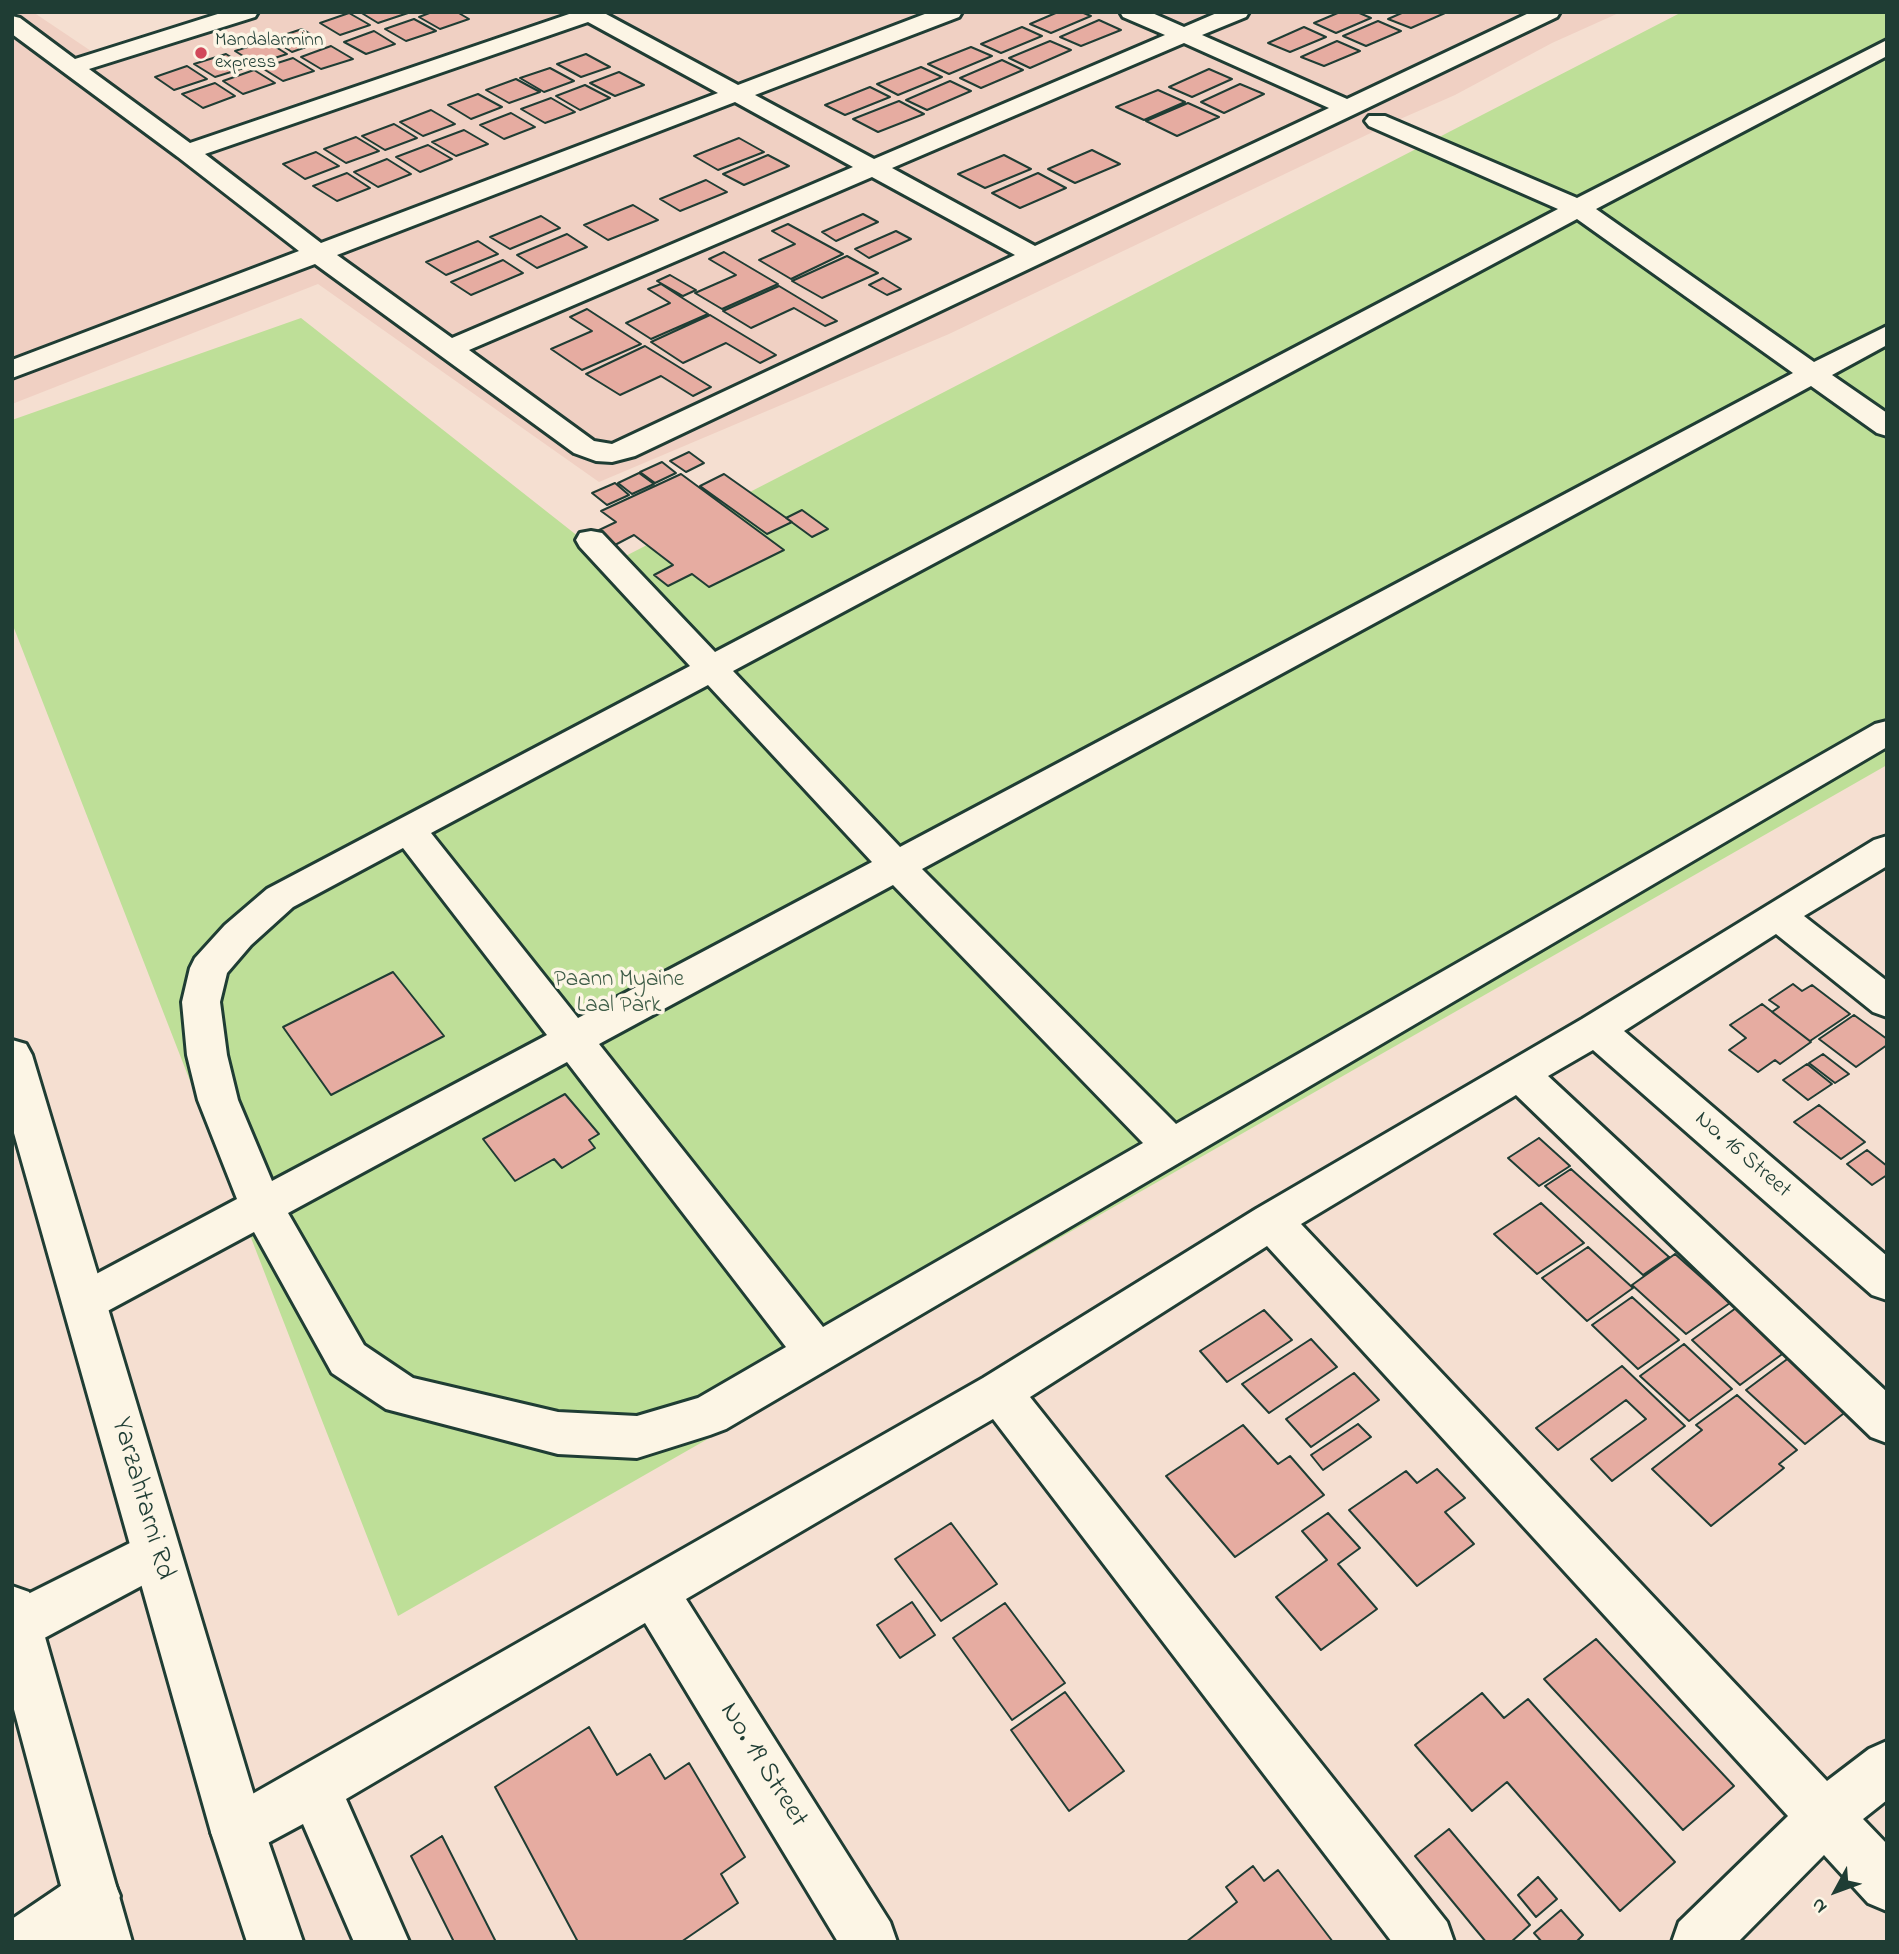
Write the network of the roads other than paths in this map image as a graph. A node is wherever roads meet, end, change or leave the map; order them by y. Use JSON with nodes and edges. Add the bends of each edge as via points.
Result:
{"nodes":[{"id":1,"x":247,"y":12,"type":"edge"},
{"id":2,"x":951,"y":12,"type":"edge"},
{"id":3,"x":1131,"y":12,"type":"edge"},
{"id":4,"x":1238,"y":12,"type":"edge"},
{"id":5,"x":1549,"y":12,"type":"edge"},
{"id":6,"x":591,"y":13,"type":"edge"},
{"id":7,"x":12,"y":23,"type":"edge"},
{"id":8,"x":1182,"y":35,"type":"junction"},
{"id":9,"x":1887,"y":47,"type":"edge"},
{"id":10,"x":71,"y":67,"type":"junction"},
{"id":11,"x":737,"y":94,"type":"junction"},
{"id":12,"x":1349,"y":108,"type":"junction"},
{"id":13,"x":1377,"y":121,"type":"dead end"},
{"id":14,"x":187,"y":152,"type":"junction"},
{"id":15,"x":871,"y":167,"type":"junction"},
{"id":16,"x":1578,"y":208,"type":"junction"},
{"id":17,"x":320,"y":255,"type":"junction"},
{"id":18,"x":1035,"y":256,"type":"junction"},
{"id":19,"x":1887,"y":334,"type":"edge"},
{"id":20,"x":451,"y":348,"type":"junction"},
{"id":21,"x":12,"y":370,"type":"edge"},
{"id":22,"x":1813,"y":373,"type":"junction"},
{"id":23,"x":1887,"y":427,"type":"edge"},
{"id":24,"x":591,"y":540,"type":"dead end"},
{"id":25,"x":712,"y":670,"type":"junction"},
{"id":26,"x":1887,"y":732,"type":"edge"},
{"id":27,"x":410,"y":830,"type":"junction"},
{"id":28,"x":1887,"y":849,"type":"edge"},
{"id":29,"x":896,"y":865,"type":"junction"},
{"id":30,"x":1777,"y":915,"type":"junction"},
{"id":31,"x":1887,"y":1002,"type":"edge"},
{"id":32,"x":1596,"y":1030,"type":"junction"},
{"id":33,"x":571,"y":1039,"type":"junction"},
{"id":34,"x":12,"y":1055,"type":"edge"},
{"id":35,"x":1519,"y":1073,"type":"junction"},
{"id":36,"x":1171,"y":1147,"type":"junction"},
{"id":37,"x":261,"y":1205,"type":"junction"},
{"id":38,"x":1271,"y":1221,"type":"junction"},
{"id":39,"x":1887,"y":1282,"type":"edge"},
{"id":40,"x":85,"y":1301,"type":"junction"},
{"id":41,"x":817,"y":1353,"type":"junction"},
{"id":42,"x":999,"y":1392,"type":"junction"},
{"id":43,"x":1887,"y":1422,"type":"edge"},
{"id":44,"x":156,"y":1553,"type":"junction"},
{"id":45,"x":653,"y":1591,"type":"junction"},
{"id":46,"x":14,"y":1618,"type":"edge"},
{"id":47,"x":1887,"y":1766,"type":"edge"},
{"id":48,"x":314,"y":1787,"type":"junction"},
{"id":49,"x":1824,"y":1817,"type":"junction"},
{"id":50,"x":238,"y":1832,"type":"junction"},
{"id":51,"x":1887,"y":1884,"type":"edge"},
{"id":52,"x":99,"y":1919,"type":"edge"},
{"id":53,"x":12,"y":1934,"type":"edge"},
{"id":54,"x":14,"y":1942,"type":"edge"},
{"id":55,"x":26,"y":1942,"type":"edge"},
{"id":56,"x":275,"y":1942,"type":"edge"},
{"id":57,"x":382,"y":1942,"type":"edge"},
{"id":58,"x":870,"y":1942,"type":"edge"},
{"id":59,"x":1427,"y":1942,"type":"edge"},
{"id":60,"x":1699,"y":1942,"type":"edge"}],
"edges":[{"from":1,"to":10,"type":"main road"},
{"from":2,"to":11,"type":"main road"},
{"from":3,"to":8,"type":"main road"},
{"from":4,"to":8,"type":"main road"},
{"from":5,"to":12,"type":"main road"},
{"from":6,"to":11,"type":"main road"},
{"from":6,"to":14,"type":"main road"},
{"from":7,"to":10,"type":"main road"},
{"from":8,"to":12,"type":"main road"},
{"from":8,"to":15,"type":"main road"},
{"from":9,"to":16,"type":"main road"},
{"from":10,"to":14,"type":"main road"},
{"from":11,"to":15,"type":"main road"},
{"from":11,"to":17,"type":"main road"},
{"from":12,"to":18,"type":"main road"},
{"from":13,"to":16,"type":"main road"},
{"from":14,"to":17,"type":"main road"},
{"from":15,"to":18,"type":"main road"},
{"from":15,"to":20,"type":"main road"},
{"from":16,"to":22,"type":"main road"},
{"from":16,"to":25,"type":"main road"},
{"from":17,"to":20,"type":"main road"},
{"from":17,"to":21,"type":"main road"},
{"from":18,"to":20,"type":"main road","via":[[611,453],[584,447]]},
{"from":19,"to":22,"type":"main road"},
{"from":22,"to":23,"type":"main road"},
{"from":22,"to":29,"type":"main road"},
{"from":24,"to":25,"type":"main road"},
{"from":25,"to":27,"type":"main road"},
{"from":25,"to":29,"type":"main road"},
{"from":26,"to":36,"type":"main road"},
{"from":27,"to":33,"type":"main road"},
{"from":27,"to":37,"type":"main road","via":[[280,898],[209,968],[201,1002],[207,1055],[218,1100]]},
{"from":28,"to":30,"type":"main road"},
{"from":29,"to":33,"type":"main road"},
{"from":29,"to":36,"type":"main road"},
{"from":30,"to":31,"type":"main road"},
{"from":30,"to":32,"type":"main road"},
{"from":32,"to":35,"type":"main road"},
{"from":32,"to":39,"type":"main road","name":"No. 16 Street"},
{"from":33,"to":37,"type":"main road"},
{"from":33,"to":41,"type":"main road"},
{"from":34,"to":40,"type":"main road","name":"Yarzahtarni Rd"},
{"from":35,"to":38,"type":"main road"},
{"from":35,"to":43,"type":"main road"},
{"from":36,"to":41,"type":"main road"},
{"from":37,"to":40,"type":"main road"},
{"from":37,"to":41,"type":"main road","via":[[348,1359],[401,1395],[558,1433],[637,1437],[710,1415]]},
{"from":38,"to":42,"type":"main road"},
{"from":38,"to":49,"type":"main road"},
{"from":40,"to":44,"type":"main road","name":"Yarzahtarni Rd"},
{"from":42,"to":45,"type":"main road"},
{"from":42,"to":59,"type":"main road"},
{"from":44,"to":46,"type":"main road"},
{"from":44,"to":50,"type":"main road","name":"Yarzahtarni Rd"},
{"from":45,"to":48,"type":"main road"},
{"from":45,"to":58,"type":"main road","name":"No. 19 Street"},
{"from":46,"to":52,"type":"main road"},
{"from":47,"to":49,"type":"main road"},
{"from":48,"to":50,"type":"main road"},
{"from":48,"to":57,"type":"main road"},
{"from":49,"to":51,"type":"main road"},
{"from":49,"to":60,"type":"main road"},
{"from":50,"to":56,"type":"main road","name":"Yarzahtarni Rd"},
{"from":52,"to":55,"type":"main road"},
{"from":53,"to":54,"type":"main road"}]}
